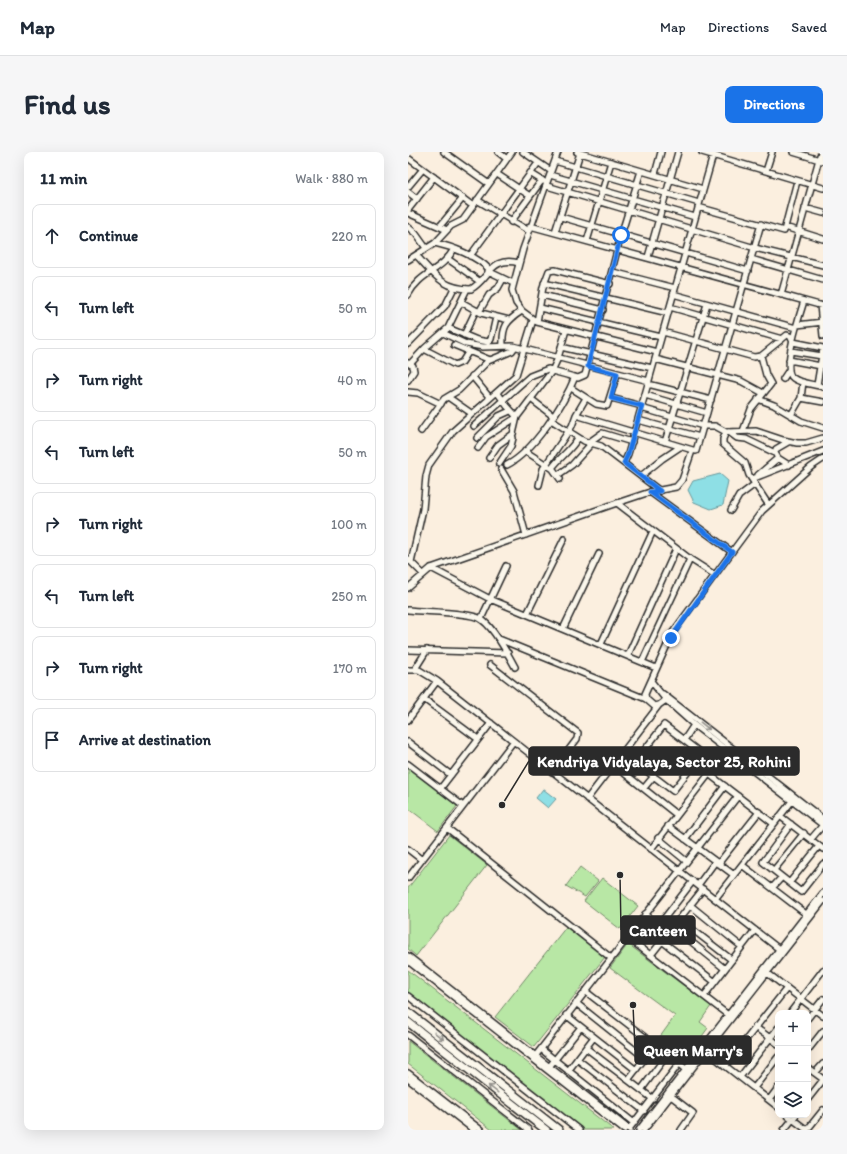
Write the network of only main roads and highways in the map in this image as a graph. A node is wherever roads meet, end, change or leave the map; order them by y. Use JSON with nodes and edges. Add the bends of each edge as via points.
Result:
{"nodes":[{"id":1,"x":408,"y":1012,"type":"edge"},
{"id":2,"x":408,"y":1022,"type":"edge"},
{"id":3,"x":510,"y":1092,"type":"junction"},
{"id":4,"x":505,"y":1098,"type":"junction"},
{"id":5,"x":546,"y":1130,"type":"edge"},
{"id":6,"x":559,"y":1130,"type":"edge"}],
"edges":[{"from":1,"to":3,"type":"main road","one_way":true},
{"from":4,"to":2,"type":"main road","one_way":true},
{"from":3,"to":4,"type":"main road"},
{"from":3,"to":6,"type":"main road"},
{"from":4,"to":5,"type":"main road"}]}
